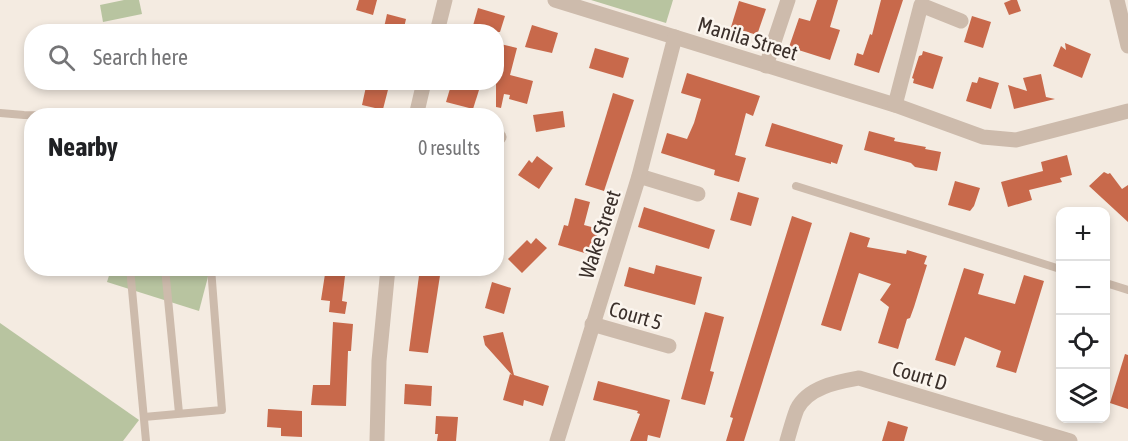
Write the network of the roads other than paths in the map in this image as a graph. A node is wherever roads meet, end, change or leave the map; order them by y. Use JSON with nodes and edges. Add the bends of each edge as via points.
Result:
{"nodes":[{"id":1,"x":445,"y":0,"type":"edge"},
{"id":2,"x":555,"y":0,"type":"edge"},
{"id":3,"x":788,"y":0,"type":"edge"},
{"id":4,"x":1117,"y":0,"type":"edge"},
{"id":5,"x":961,"y":21,"type":"dead end"},
{"id":6,"x":439,"y":24,"type":"edge"},
{"id":7,"x":675,"y":38,"type":"junction"},
{"id":8,"x":1128,"y":46,"type":"edge"},
{"id":9,"x":766,"y":66,"type":"junction"},
{"id":10,"x":422,"y":90,"type":"edge"},
{"id":11,"x":895,"y":105,"type":"junction"},
{"id":12,"x":418,"y":108,"type":"edge"},
{"id":13,"x":1128,"y":111,"type":"edge"},
{"id":14,"x":0,"y":113,"type":"edge"},
{"id":15,"x":24,"y":115,"type":"edge"},
{"id":16,"x":639,"y":176,"type":"junction"},
{"id":17,"x":796,"y":186,"type":"dead end"},
{"id":18,"x":698,"y":194,"type":"dead end"},
{"id":19,"x":1056,"y":268,"type":"edge"},
{"id":20,"x":131,"y":276,"type":"edge"},
{"id":21,"x":166,"y":276,"type":"edge"},
{"id":22,"x":212,"y":276,"type":"edge"},
{"id":23,"x":387,"y":276,"type":"edge"},
{"id":24,"x":1110,"y":284,"type":"edge"},
{"id":25,"x":1128,"y":290,"type":"edge"},
{"id":26,"x":592,"y":324,"type":"junction"},
{"id":27,"x":669,"y":346,"type":"dead end"},
{"id":28,"x":179,"y":413,"type":"junction"},
{"id":29,"x":144,"y":417,"type":"junction"},
{"id":30,"x":146,"y":441,"type":"edge"},
{"id":31,"x":377,"y":441,"type":"edge"},
{"id":32,"x":557,"y":441,"type":"edge"},
{"id":33,"x":787,"y":441,"type":"edge"},
{"id":34,"x":1070,"y":441,"type":"edge"}],
"edges":[{"from":1,"to":6,"type":"street"},
{"from":2,"to":7,"type":"street","name":"Manila Street"},
{"from":3,"to":9,"type":"street"},
{"from":4,"to":8,"type":"street"},
{"from":5,"to":11,"type":"street","via":[[921,5]]},
{"from":7,"to":9,"type":"street","name":"Manila Street"},
{"from":7,"to":16,"type":"street","name":"Wake Street"},
{"from":9,"to":11,"type":"street","name":"Manila Street"},
{"from":10,"to":12,"type":"street"},
{"from":11,"to":13,"type":"street","name":"Manila Street","via":[[983,137],[1016,140]]},
{"from":14,"to":15,"type":"lane"},
{"from":16,"to":18,"type":"street"},
{"from":16,"to":26,"type":"street","name":"Wake Street"},
{"from":17,"to":19,"type":"lane"},
{"from":20,"to":29,"type":"lane"},
{"from":21,"to":28,"type":"lane"},
{"from":22,"to":28,"type":"lane","via":[[222,410]]},
{"from":23,"to":31,"type":"street"},
{"from":24,"to":25,"type":"lane"},
{"from":26,"to":27,"type":"street","name":"Court 5"},
{"from":26,"to":32,"type":"street","name":"Wake Street"},
{"from":28,"to":29,"type":"lane"},
{"from":29,"to":30,"type":"lane"},
{"from":33,"to":34,"type":"street","name":"Court D","via":[[798,407],[811,394],[834,382],[859,378]]}]}
